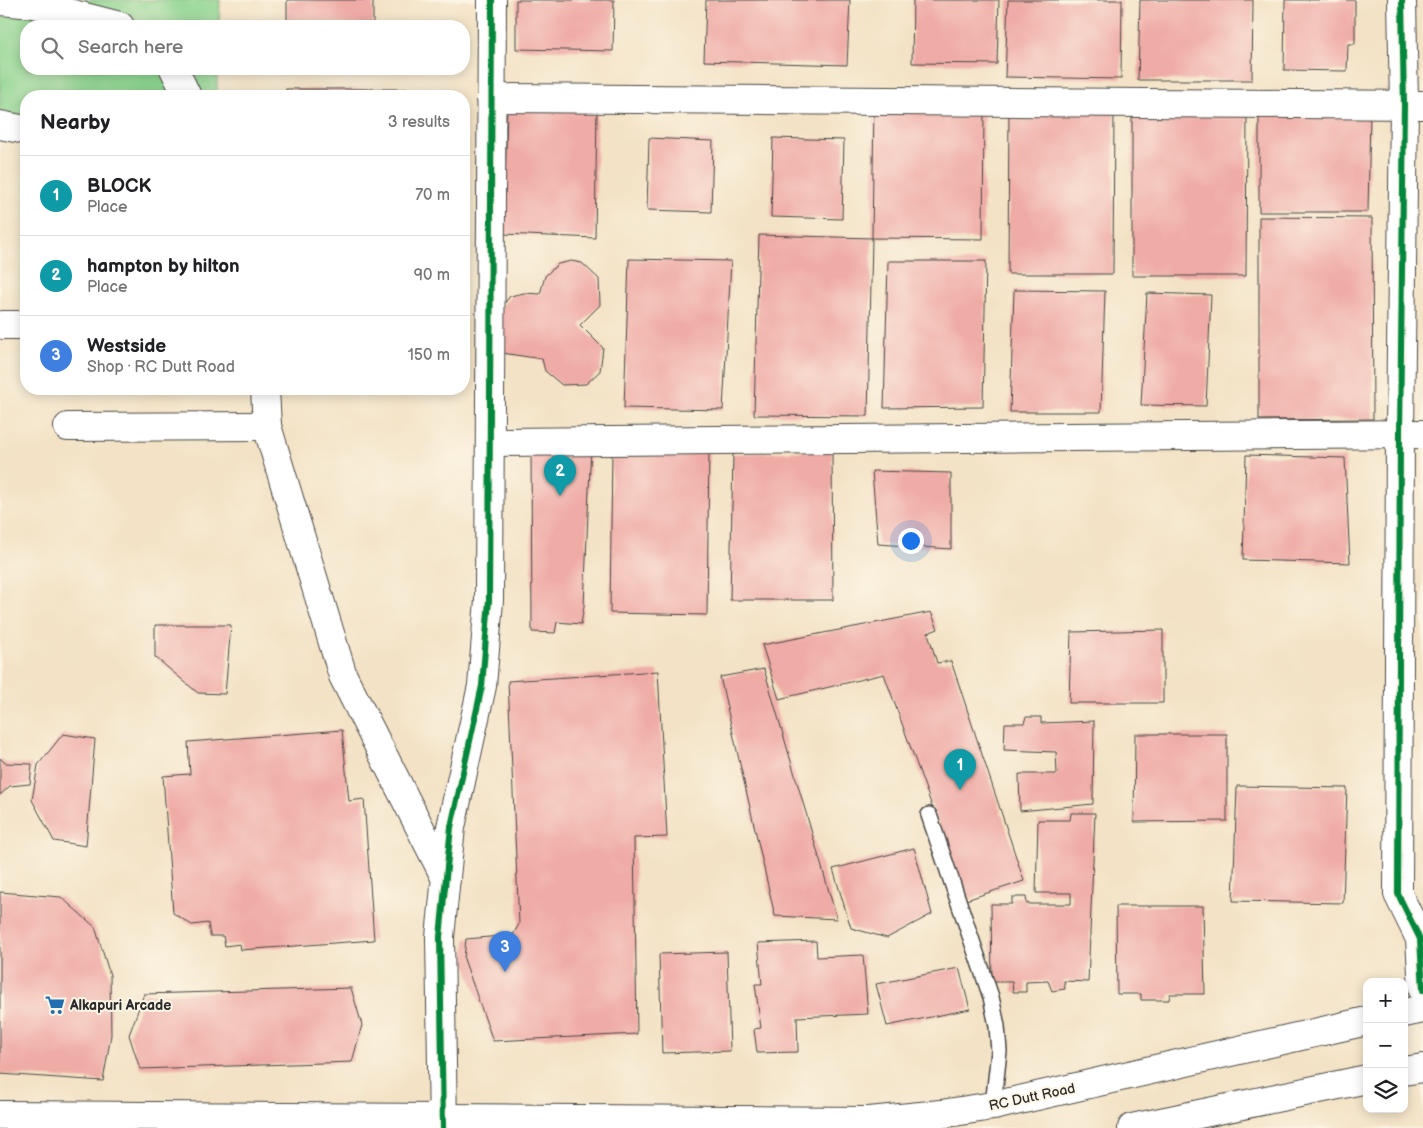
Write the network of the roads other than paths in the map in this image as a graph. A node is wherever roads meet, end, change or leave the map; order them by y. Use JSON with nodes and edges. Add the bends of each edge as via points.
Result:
{"nodes":[{"id":1,"x":492,"y":0,"type":"edge"},
{"id":2,"x":1402,"y":0,"type":"edge"},
{"id":3,"x":0,"y":1,"type":"edge"},
{"id":4,"x":97,"y":20,"type":"edge"},
{"id":5,"x":177,"y":75,"type":"edge"},
{"id":6,"x":184,"y":90,"type":"edge"},
{"id":7,"x":491,"y":98,"type":"junction"},
{"id":8,"x":1413,"y":105,"type":"edge"},
{"id":9,"x":0,"y":125,"type":"edge"},
{"id":10,"x":20,"y":129,"type":"edge"},
{"id":11,"x":265,"y":395,"type":"edge"},
{"id":12,"x":267,"y":426,"type":"junction"},
{"id":13,"x":68,"y":427,"type":"dead end"},
{"id":14,"x":1411,"y":433,"type":"edge"},
{"id":15,"x":490,"y":442,"type":"junction"},
{"id":16,"x":929,"y":815,"type":"dead end"},
{"id":17,"x":446,"y":879,"type":"junction"},
{"id":18,"x":1422,"y":936,"type":"edge"},
{"id":19,"x":1423,"y":990,"type":"edge"},
{"id":20,"x":1423,"y":1008,"type":"edge"},
{"id":21,"x":1408,"y":1012,"type":"edge"},
{"id":22,"x":1363,"y":1022,"type":"edge"},
{"id":23,"x":1423,"y":1068,"type":"edge"},
{"id":24,"x":1408,"y":1070,"type":"edge"},
{"id":25,"x":1363,"y":1080,"type":"edge"},
{"id":26,"x":993,"y":1106,"type":"junction"},
{"id":27,"x":0,"y":1115,"type":"edge"},
{"id":28,"x":443,"y":1123,"type":"edge"},
{"id":29,"x":1132,"y":1128,"type":"edge"}],
"edges":[{"from":1,"to":7,"type":"street"},
{"from":2,"to":8,"type":"street"},
{"from":3,"to":4,"type":"street","via":[[34,4]]},
{"from":5,"to":6,"type":"street"},
{"from":7,"to":8,"type":"street"},
{"from":7,"to":15,"type":"street"},
{"from":8,"to":14,"type":"street"},
{"from":9,"to":10,"type":"street"},
{"from":11,"to":12,"type":"street"},
{"from":12,"to":13,"type":"street"},
{"from":12,"to":17,"type":"street","via":[[344,676]]},
{"from":14,"to":15,"type":"street"},
{"from":14,"to":18,"type":"street","via":[[1398,894]]},
{"from":15,"to":17,"type":"street","via":[[489,600],[482,686],[451,827]]},
{"from":16,"to":26,"type":"lane","via":[[991,998],[999,1051]]},
{"from":17,"to":28,"type":"street","via":[[440,937]]},
{"from":18,"to":19,"type":"street"},
{"from":20,"to":21,"type":"street"},
{"from":22,"to":26,"type":"street","name":"RC Dutt Road"},
{"from":23,"to":24,"type":"street"},
{"from":25,"to":29,"type":"street"},
{"from":26,"to":28,"type":"street","name":"RC Dutt Road","via":[[869,1121]]},
{"from":27,"to":28,"type":"street","name":"RC Dutt Road"}]}
